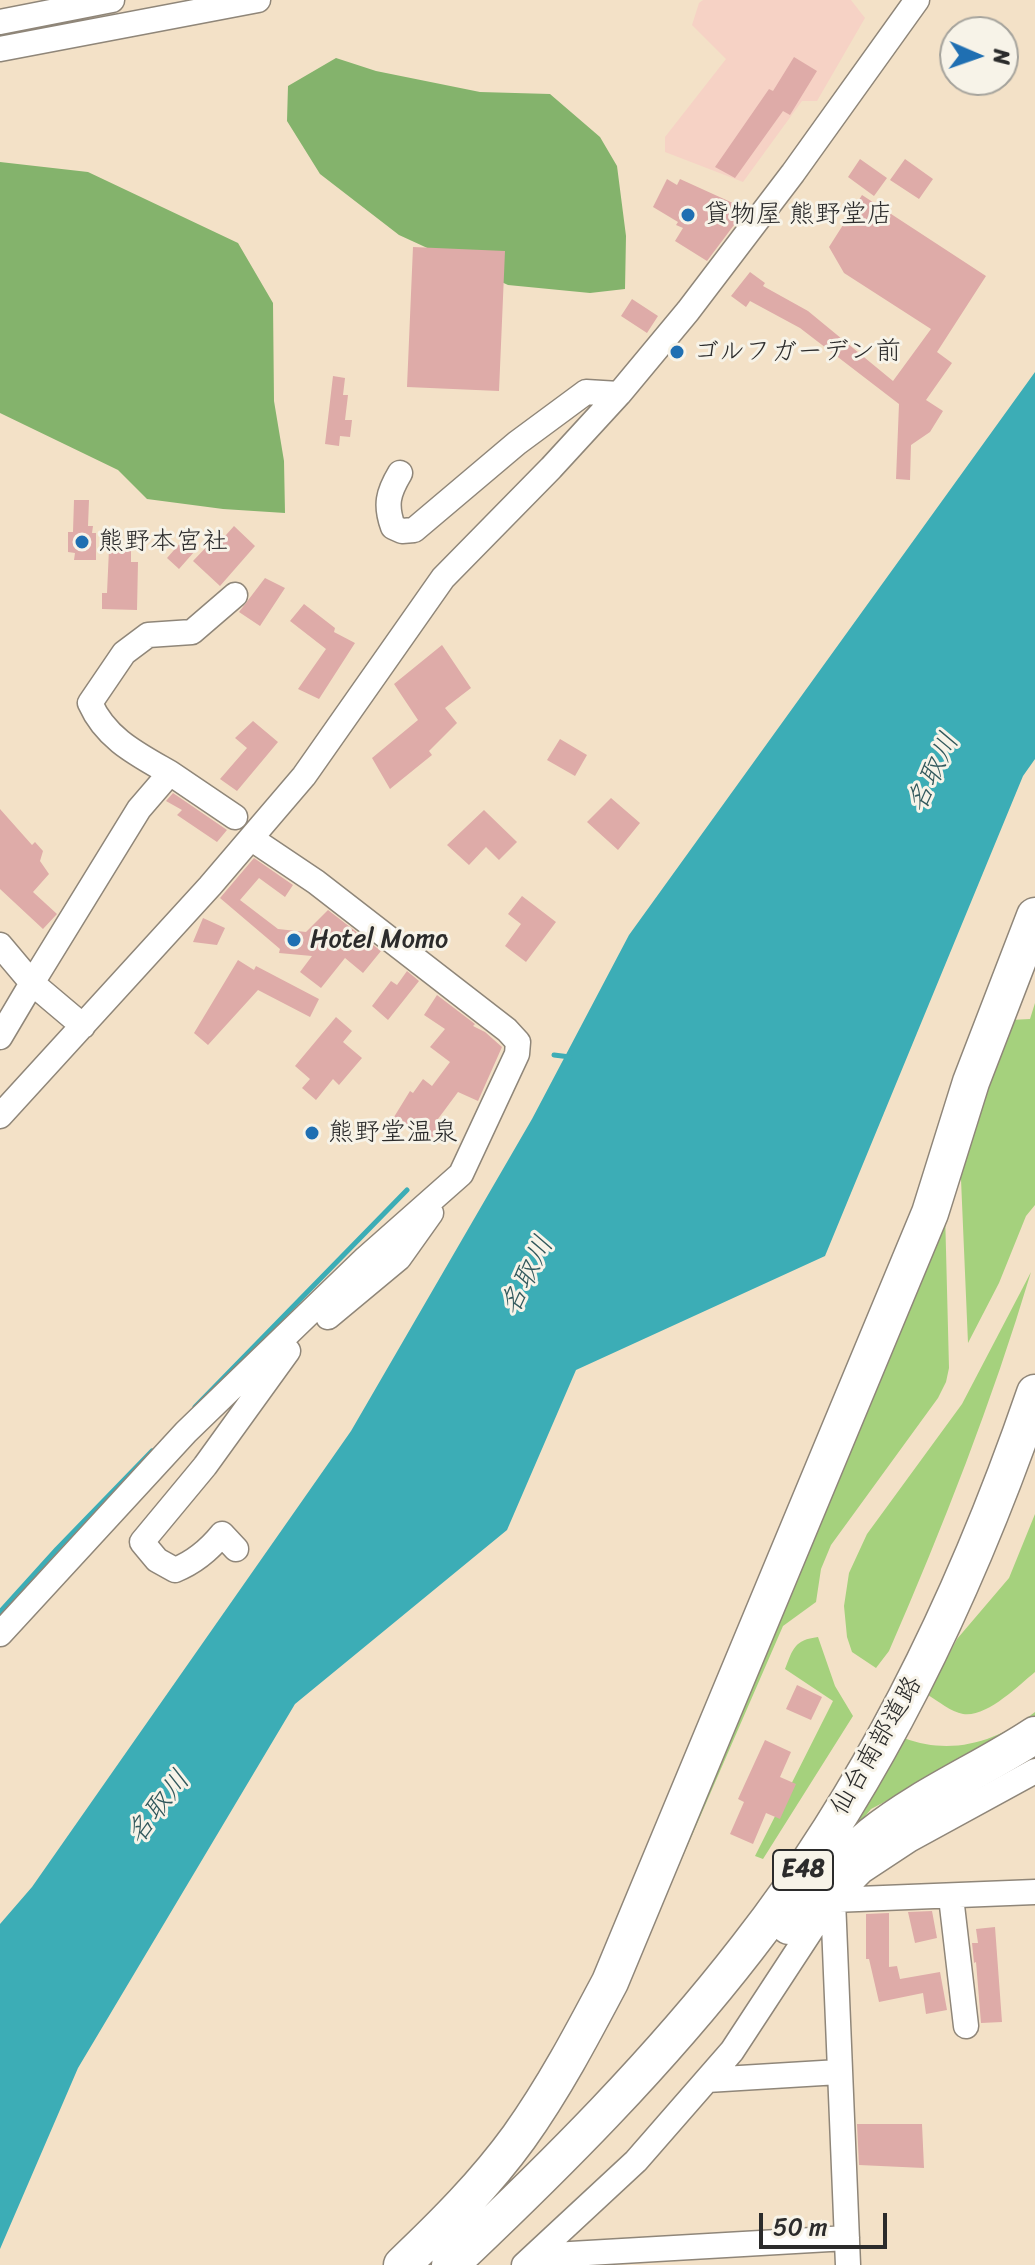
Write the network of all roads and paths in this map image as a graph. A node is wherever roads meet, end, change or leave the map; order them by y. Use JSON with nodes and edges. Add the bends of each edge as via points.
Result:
{"nodes":[{"id":1,"x":112,"y":0,"type":"edge"},
{"id":2,"x":258,"y":0,"type":"edge"},
{"id":3,"x":917,"y":0,"type":"edge"},
{"id":4,"x":0,"y":22,"type":"edge"},
{"id":5,"x":0,"y":49,"type":"edge"},
{"id":6,"x":619,"y":394,"type":"junction"},
{"id":7,"x":400,"y":473,"type":"dead end"},
{"id":8,"x":235,"y":595,"type":"dead end"},
{"id":9,"x":170,"y":773,"type":"junction"},
{"id":10,"x":235,"y":817,"type":"dead end"},
{"id":11,"x":252,"y":839,"type":"junction"},
{"id":12,"x":1035,"y":916,"type":"edge"},
{"id":13,"x":0,"y":945,"type":"edge"},
{"id":14,"x":32,"y":983,"type":"junction"},
{"id":15,"x":83,"y":1026,"type":"junction"},
{"id":16,"x":0,"y":1037,"type":"edge"},
{"id":17,"x":0,"y":1116,"type":"edge"},
{"id":18,"x":455,"y":1179,"type":"junction"},
{"id":19,"x":1035,"y":1393,"type":"edge"},
{"id":20,"x":236,"y":1549,"type":"dead end"},
{"id":21,"x":0,"y":1634,"type":"edge"},
{"id":22,"x":1035,"y":1735,"type":"edge"},
{"id":23,"x":1035,"y":1771,"type":"edge"},
{"id":24,"x":1035,"y":1892,"type":"edge"},
{"id":25,"x":951,"y":1897,"type":"junction"},
{"id":26,"x":833,"y":1900,"type":"junction"},
{"id":27,"x":966,"y":2026,"type":"dead end"},
{"id":28,"x":839,"y":2072,"type":"junction"},
{"id":29,"x":707,"y":2080,"type":"junction"},
{"id":30,"x":847,"y":2238,"type":"junction"},
{"id":31,"x":530,"y":2260,"type":"edge"},
{"id":32,"x":402,"y":2265,"type":"edge"},
{"id":33,"x":453,"y":2265,"type":"edge"},
{"id":34,"x":848,"y":2265,"type":"edge"}],
"edges":[{"from":1,"to":4,"type":"street"},
{"from":2,"to":5,"type":"street"},
{"from":3,"to":6,"type":"street","via":[[793,173]]},
{"from":6,"to":7,"type":"street","via":[[586,392],[414,530],[393,527],[389,514],[389,492]]},
{"from":6,"to":11,"type":"street","via":[[443,578],[304,776]]},
{"from":8,"to":9,"type":"street","via":[[192,632],[148,635],[124,653],[90,703],[121,745]]},
{"from":9,"to":10,"type":"street"},
{"from":9,"to":14,"type":"street","via":[[139,809]]},
{"from":11,"to":15,"type":"street"},
{"from":11,"to":18,"type":"street","via":[[316,882],[518,1042],[517,1054]]},
{"from":12,"to":32,"type":"highway","via":[[971,1082],[930,1213],[610,1982],[565,2068],[518,2139],[461,2207]]},
{"from":13,"to":14,"type":"street"},
{"from":14,"to":15,"type":"street"},
{"from":14,"to":16,"type":"street"},
{"from":15,"to":17,"type":"street"},
{"from":18,"to":20,"type":"street","via":[[399,1258],[282,1356],[205,1466],[142,1542],[157,1560],[175,1570],[190,1564],[222,1534]]},
{"from":18,"to":21,"type":"street","via":[[186,1432]]},
{"from":19,"to":33,"type":"highway","name":"仙台南部道路","number":"E48","via":[[944,1623],[905,1703],[807,1864],[749,1946],[643,2073]]},
{"from":22,"to":33,"type":"highway","via":[[872,1836],[548,2194]]},
{"from":23,"to":26,"type":"street","via":[[909,1840],[862,1871]]},
{"from":24,"to":25,"type":"street"},
{"from":25,"to":26,"type":"street"},
{"from":25,"to":27,"type":"street"},
{"from":26,"to":28,"type":"street"},
{"from":26,"to":29,"type":"street","via":[[758,2015]]},
{"from":28,"to":29,"type":"street"},
{"from":28,"to":30,"type":"street"},
{"from":29,"to":31,"type":"street","via":[[636,2161]]},
{"from":30,"to":31,"type":"street"},
{"from":30,"to":34,"type":"street"}]}
